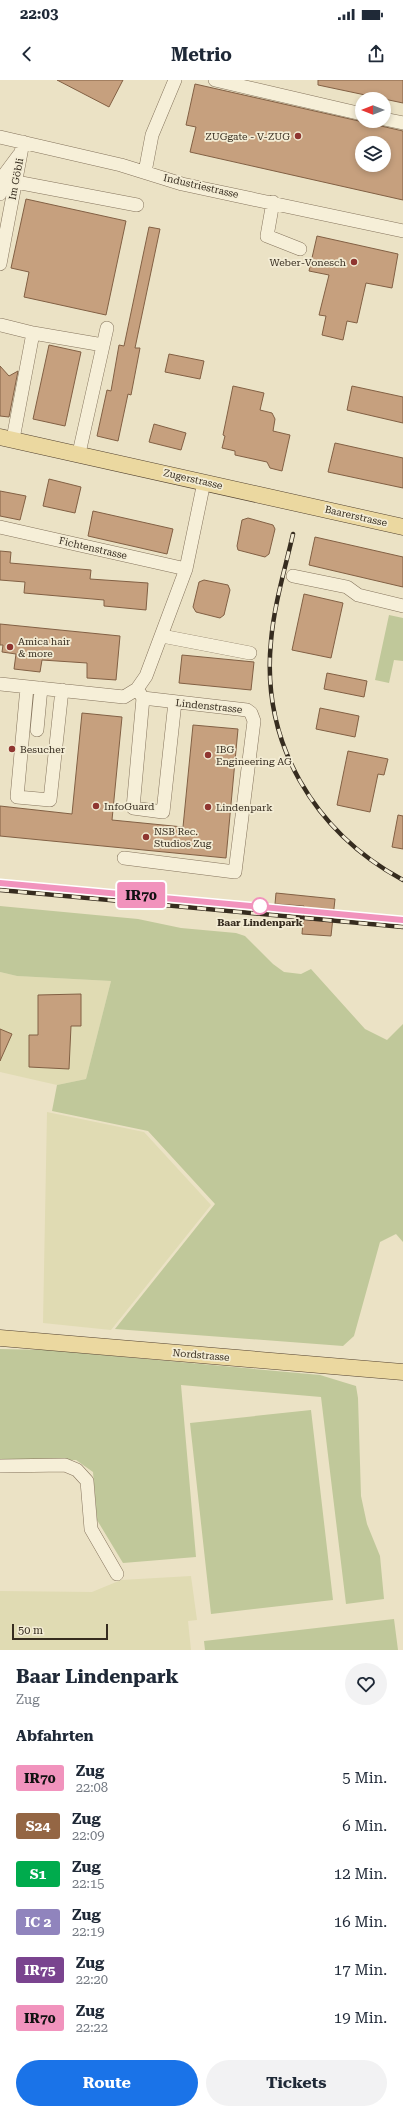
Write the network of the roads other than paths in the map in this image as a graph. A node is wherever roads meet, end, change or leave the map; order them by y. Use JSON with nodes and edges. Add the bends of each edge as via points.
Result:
{"nodes":[{"id":1,"x":176,"y":80,"type":"edge"},
{"id":2,"x":215,"y":80,"type":"edge"},
{"id":3,"x":355,"y":112,"type":"edge"},
{"id":4,"x":391,"y":120,"type":"edge"},
{"id":5,"x":403,"y":123,"type":"edge"},
{"id":6,"x":0,"y":137,"type":"edge"},
{"id":7,"x":22,"y":147,"type":"junction"},
{"id":8,"x":145,"y":172,"type":"junction"},
{"id":9,"x":16,"y":182,"type":"junction"},
{"id":10,"x":0,"y":194,"type":"edge"},
{"id":11,"x":273,"y":202,"type":"junction"},
{"id":12,"x":138,"y":205,"type":"dead end"},
{"id":13,"x":403,"y":231,"type":"edge"},
{"id":14,"x":300,"y":249,"type":"dead end"},
{"id":15,"x":0,"y":264,"type":"edge"},
{"id":16,"x":1,"y":325,"type":"edge"},
{"id":17,"x":107,"y":328,"type":"dead end"},
{"id":18,"x":33,"y":333,"type":"junction"},
{"id":19,"x":103,"y":345,"type":"junction"},
{"id":20,"x":6,"y":438,"type":"edge"},
{"id":21,"x":79,"y":453,"type":"junction"},
{"id":22,"x":204,"y":482,"type":"junction"},
{"id":23,"x":308,"y":505,"type":"joint"},
{"id":24,"x":0,"y":527,"type":"edge"},
{"id":25,"x":403,"y":527,"type":"edge"},
{"id":26,"x":186,"y":569,"type":"junction"},
{"id":27,"x":293,"y":576,"type":"dead end"},
{"id":28,"x":403,"y":606,"type":"edge"},
{"id":29,"x":162,"y":636,"type":"junction"},
{"id":30,"x":250,"y":653,"type":"dead end"},
{"id":31,"x":0,"y":684,"type":"edge"},
{"id":32,"x":27,"y":686,"type":"junction"},
{"id":33,"x":41,"y":688,"type":"junction"},
{"id":34,"x":62,"y":690,"type":"junction"},
{"id":35,"x":140,"y":694,"type":"junction"},
{"id":36,"x":175,"y":702,"type":"junction"},
{"id":37,"x":37,"y":730,"type":"dead end"},
{"id":38,"x":124,"y":858,"type":"dead end"},
{"id":39,"x":0,"y":1338,"type":"edge"},
{"id":40,"x":400,"y":1370,"type":"edge"},
{"id":41,"x":0,"y":1466,"type":"edge"},
{"id":42,"x":117,"y":1574,"type":"dead end"}],
"edges":[{"from":1,"to":8,"type":"street","via":[[152,135]]},
{"from":2,"to":3,"type":"street"},
{"from":4,"to":5,"type":"street"},
{"from":6,"to":7,"type":"street","name":"Industriestrasse"},
{"from":7,"to":8,"type":"street","name":"Industriestrasse","via":[[121,165]]},
{"from":7,"to":9,"type":"street","name":"Im Göbli"},
{"from":7,"to":10,"type":"street","via":[[4,175]]},
{"from":8,"to":11,"type":"street","name":"Industriestrasse","via":[[182,184]]},
{"from":9,"to":12,"type":"street"},
{"from":9,"to":15,"type":"street","name":"Im Göbli"},
{"from":11,"to":13,"type":"street","name":"Industriestrasse"},
{"from":11,"to":14,"type":"street","via":[[267,236]]},
{"from":16,"to":18,"type":"street"},
{"from":17,"to":19,"type":"street"},
{"from":18,"to":19,"type":"street"},
{"from":18,"to":20,"type":"street"},
{"from":19,"to":21,"type":"street"},
{"from":20,"to":21,"type":"main road","name":"Zugerstrasse"},
{"from":21,"to":22,"type":"main road","name":"Zugerstrasse"},
{"from":22,"to":23,"type":"main road","name":"Zugerstrasse"},
{"from":22,"to":26,"type":"street"},
{"from":23,"to":25,"type":"main road","name":"Baarerstrasse"},
{"from":24,"to":26,"type":"street","name":"Fichtenstrasse"},
{"from":26,"to":29,"type":"street"},
{"from":27,"to":28,"type":"street","via":[[348,587],[358,595]]},
{"from":29,"to":30,"type":"street"},
{"from":29,"to":35,"type":"street"},
{"from":31,"to":32,"type":"street","name":"Lindenstrasse"},
{"from":32,"to":33,"type":"street","name":"Lindenstrasse"},
{"from":32,"to":34,"type":"street","via":[[18,797],[50,800]]},
{"from":33,"to":34,"type":"street","name":"Lindenstrasse"},
{"from":33,"to":37,"type":"street"},
{"from":34,"to":35,"type":"street","name":"Lindenstrasse","via":[[124,697]]},
{"from":35,"to":36,"type":"street","name":"Lindenstrasse"},
{"from":35,"to":36,"type":"street","via":[[133,808],[163,812]]},
{"from":36,"to":38,"type":"street","name":"Lindenstrasse","via":[[246,710],[251,713],[254,721],[235,872]]},
{"from":39,"to":40,"type":"main road","name":"Nordstrasse"},
{"from":41,"to":42,"type":"street","via":[[65,1465],[77,1470],[87,1481],[92,1529]]}]}
